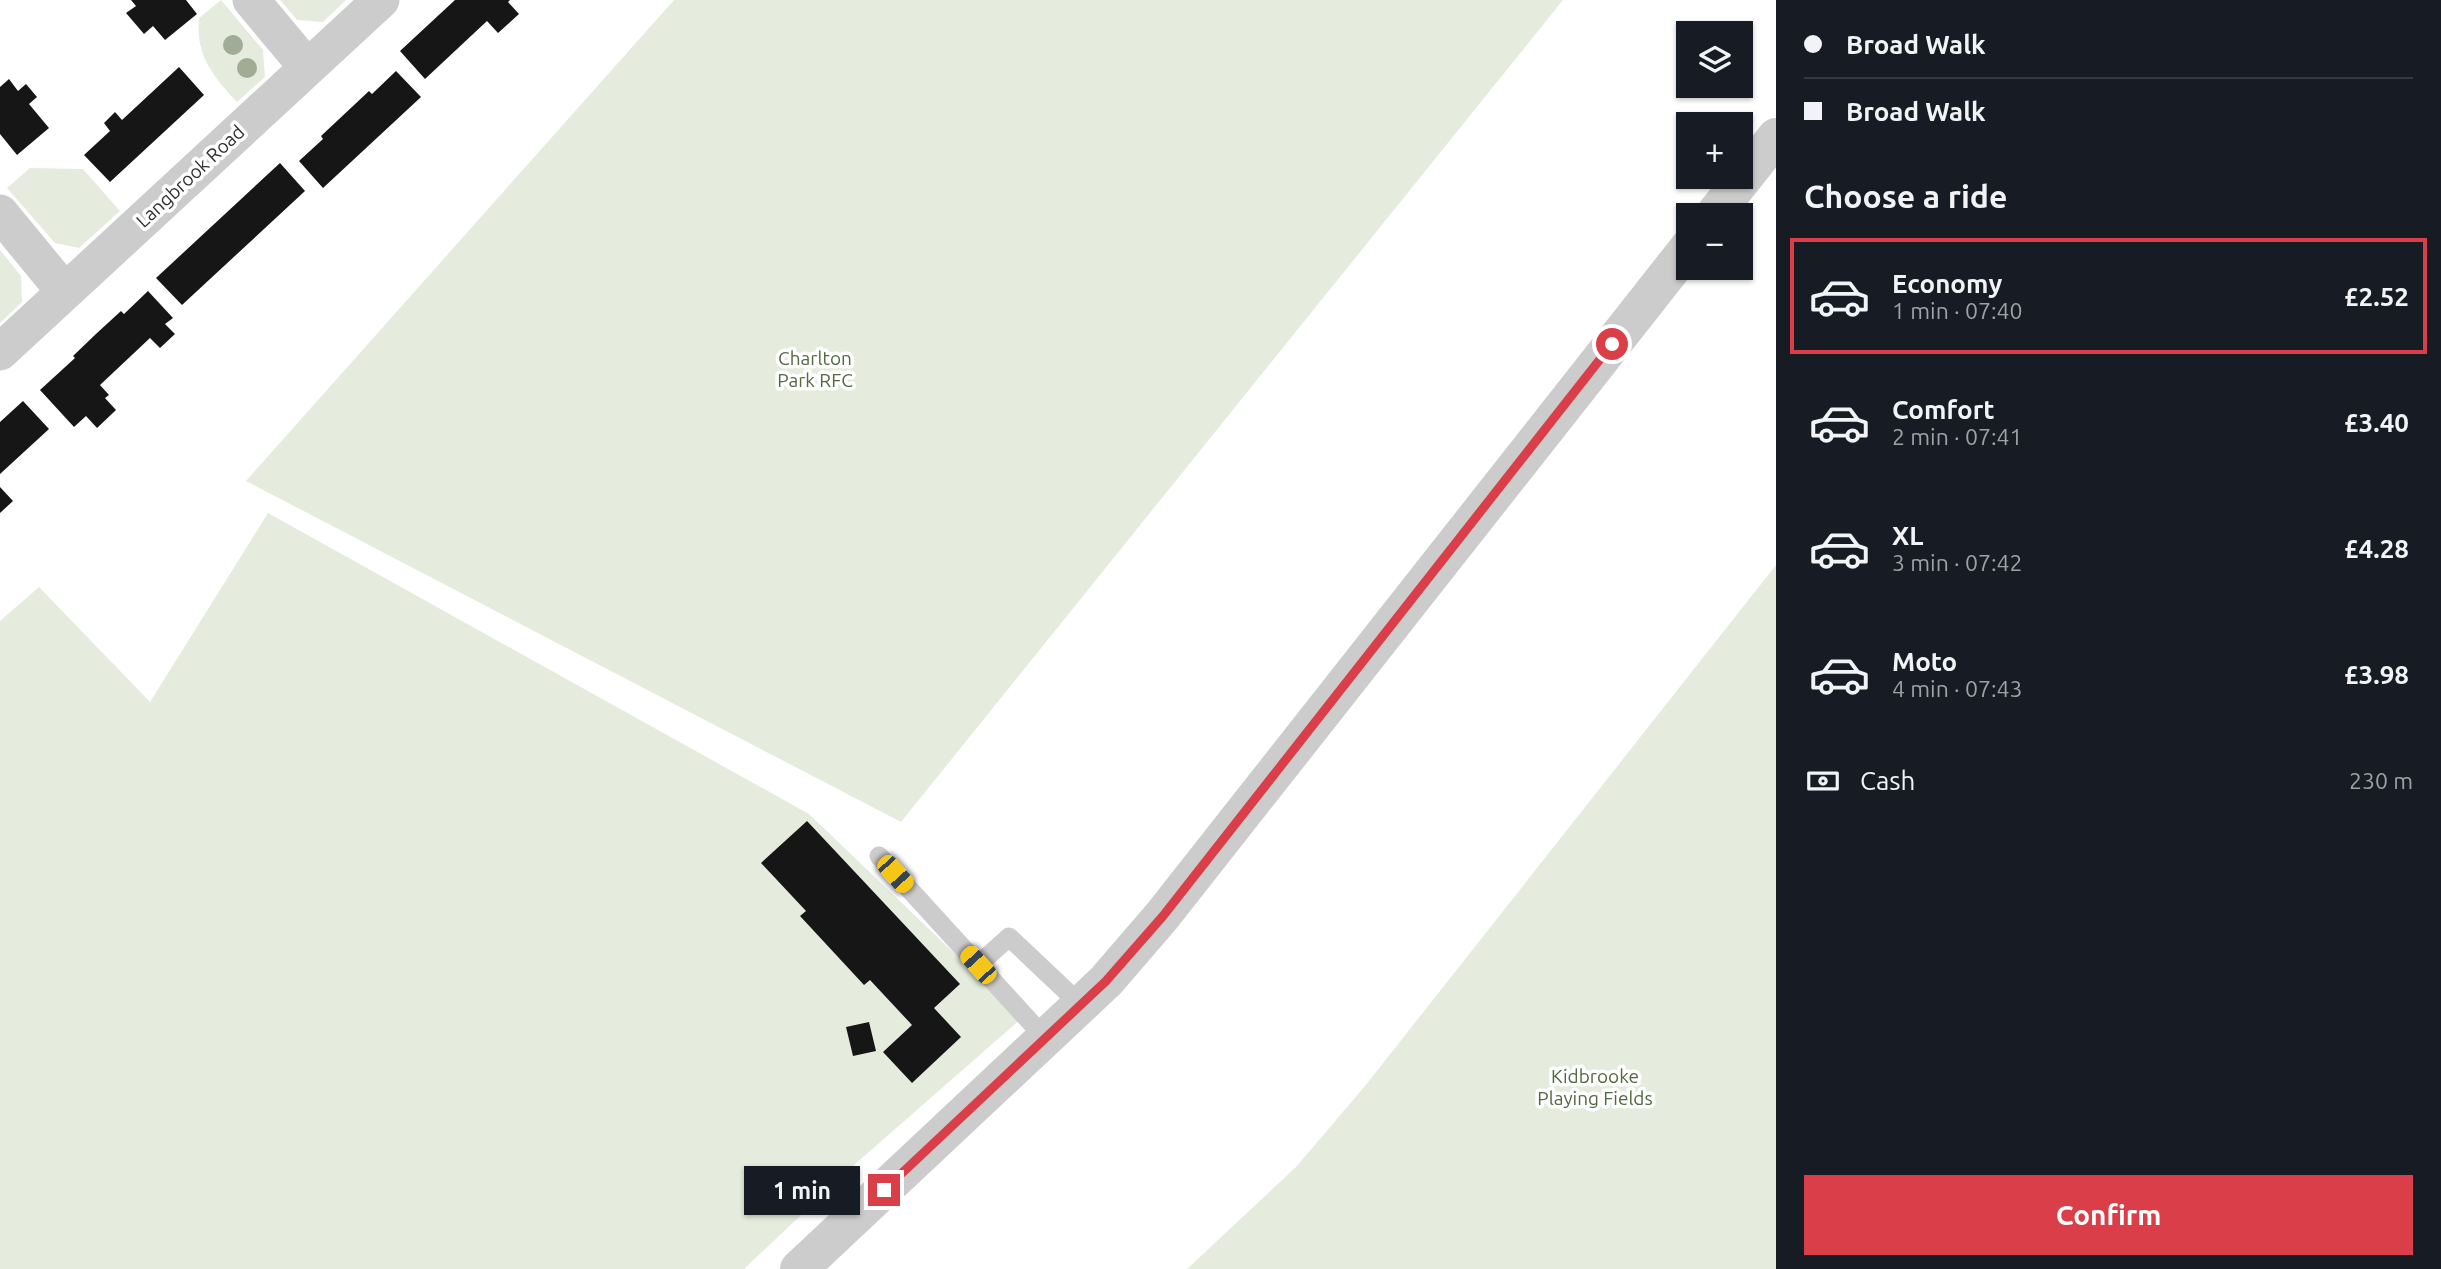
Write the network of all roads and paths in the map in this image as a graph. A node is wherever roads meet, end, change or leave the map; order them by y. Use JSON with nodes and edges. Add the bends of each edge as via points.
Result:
{"nodes":[{"id":1,"x":251,"y":0,"type":"edge"},
{"id":2,"x":381,"y":0,"type":"edge"},
{"id":3,"x":307,"y":67,"type":"junction"},
{"id":4,"x":1776,"y":137,"type":"edge"},
{"id":5,"x":1724,"y":203,"type":"edge"},
{"id":6,"x":0,"y":213,"type":"edge"},
{"id":7,"x":1676,"y":264,"type":"edge"},
{"id":8,"x":65,"y":292,"type":"junction"},
{"id":9,"x":0,"y":352,"type":"edge"},
{"id":10,"x":879,"y":856,"type":"dead end"},
{"id":11,"x":978,"y":965,"type":"junction"},
{"id":12,"x":1081,"y":1005,"type":"junction"},
{"id":13,"x":1045,"y":1038,"type":"junction"},
{"id":14,"x":799,"y":1269,"type":"edge"}],
"edges":[{"from":1,"to":3,"type":"street"},
{"from":2,"to":3,"type":"street","name":"Langbrook Road"},
{"from":3,"to":8,"type":"street","name":"Langbrook Road"},
{"from":4,"to":5,"type":"street"},
{"from":6,"to":8,"type":"street"},
{"from":7,"to":12,"type":"street","via":[[1163,916]]},
{"from":8,"to":9,"type":"street","name":"Langbrook Road"},
{"from":10,"to":11,"type":"lane"},
{"from":11,"to":12,"type":"lane","via":[[1009,937]]},
{"from":11,"to":13,"type":"lane"},
{"from":12,"to":13,"type":"street"},
{"from":13,"to":14,"type":"street"}]}
